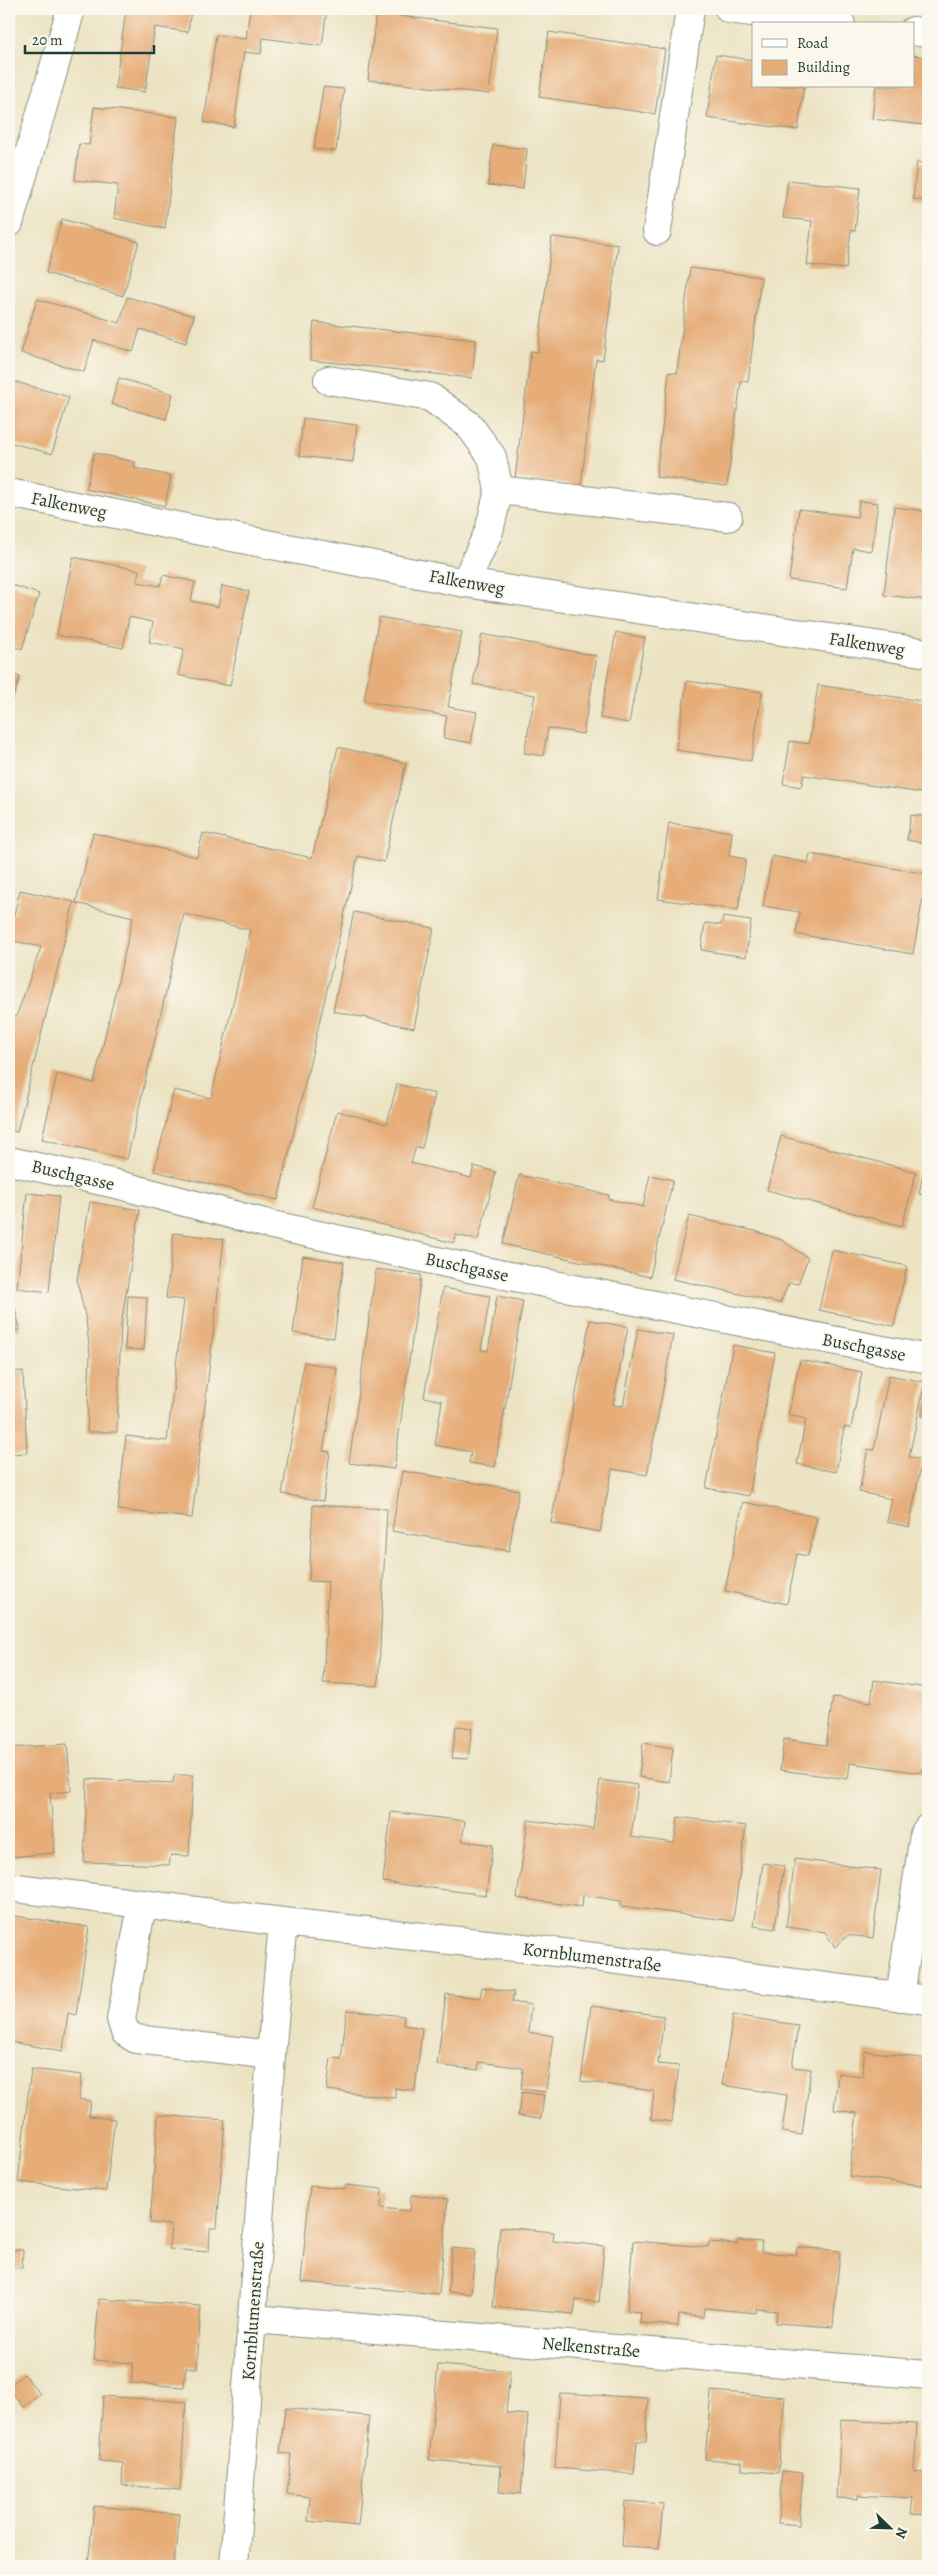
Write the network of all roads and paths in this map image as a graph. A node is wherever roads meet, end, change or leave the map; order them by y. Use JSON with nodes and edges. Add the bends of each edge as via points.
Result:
{"nodes":[{"id":1,"x":71,"y":9,"type":"edge"},
{"id":2,"x":690,"y":9,"type":"edge"},
{"id":3,"x":729,"y":9,"type":"edge"},
{"id":4,"x":838,"y":9,"type":"edge"},
{"id":5,"x":828,"y":22,"type":"edge"},
{"id":6,"x":836,"y":22,"type":"edge"},
{"id":7,"x":914,"y":31,"type":"edge"},
{"id":8,"x":928,"y":33,"type":"edge"},
{"id":9,"x":9,"y":223,"type":"edge"},
{"id":10,"x":657,"y":231,"type":"dead end"},
{"id":11,"x":328,"y":380,"type":"dead end"},
{"id":12,"x":499,"y":490,"type":"junction"},
{"id":13,"x":9,"y":494,"type":"edge"},
{"id":14,"x":728,"y":517,"type":"dead end"},
{"id":15,"x":465,"y":583,"type":"junction"},
{"id":16,"x":928,"y":653,"type":"edge"},
{"id":17,"x":9,"y":1161,"type":"edge"},
{"id":18,"x":928,"y":1359,"type":"edge"},
{"id":19,"x":928,"y":1828,"type":"edge"},
{"id":20,"x":9,"y":1887,"type":"edge"},
{"id":21,"x":142,"y":1905,"type":"junction"},
{"id":22,"x":283,"y":1922,"type":"junction"},
{"id":23,"x":900,"y":1997,"type":"junction"},
{"id":24,"x":928,"y":2000,"type":"edge"},
{"id":25,"x":271,"y":2055,"type":"junction"},
{"id":26,"x":253,"y":2319,"type":"junction"},
{"id":27,"x":928,"y":2375,"type":"edge"},
{"id":28,"x":234,"y":2566,"type":"edge"}],
"edges":[{"from":1,"to":9,"type":"street"},
{"from":2,"to":10,"type":"street"},
{"from":3,"to":5,"type":"street"},
{"from":4,"to":6,"type":"street"},
{"from":7,"to":8,"type":"street"},
{"from":11,"to":12,"type":"street","via":[[430,397],[470,425],[492,457]]},
{"from":12,"to":14,"type":"street"},
{"from":12,"to":15,"type":"street","via":[[489,531]]},
{"from":13,"to":15,"type":"street","name":"Falkenweg"},
{"from":15,"to":16,"type":"street","name":"Falkenweg"},
{"from":17,"to":18,"type":"street","name":"Buschgasse","via":[[460,1266]]},
{"from":19,"to":23,"type":"street","via":[[924,1834]]},
{"from":20,"to":21,"type":"street","name":"Kornblumenstraße"},
{"from":21,"to":22,"type":"street","name":"Kornblumenstraße"},
{"from":21,"to":25,"type":"street","via":[[121,2019],[125,2032],[136,2039]]},
{"from":22,"to":23,"type":"street","name":"Kornblumenstraße","via":[[524,1948]]},
{"from":22,"to":25,"type":"street","name":"Kornblumenstraße"},
{"from":23,"to":24,"type":"street","name":"Kornblumenstraße"},
{"from":25,"to":26,"type":"street","name":"Kornblumenstraße"},
{"from":26,"to":27,"type":"street","name":"Nelkenstraße"},
{"from":26,"to":28,"type":"street","name":"Kornblumenstraße"}]}
